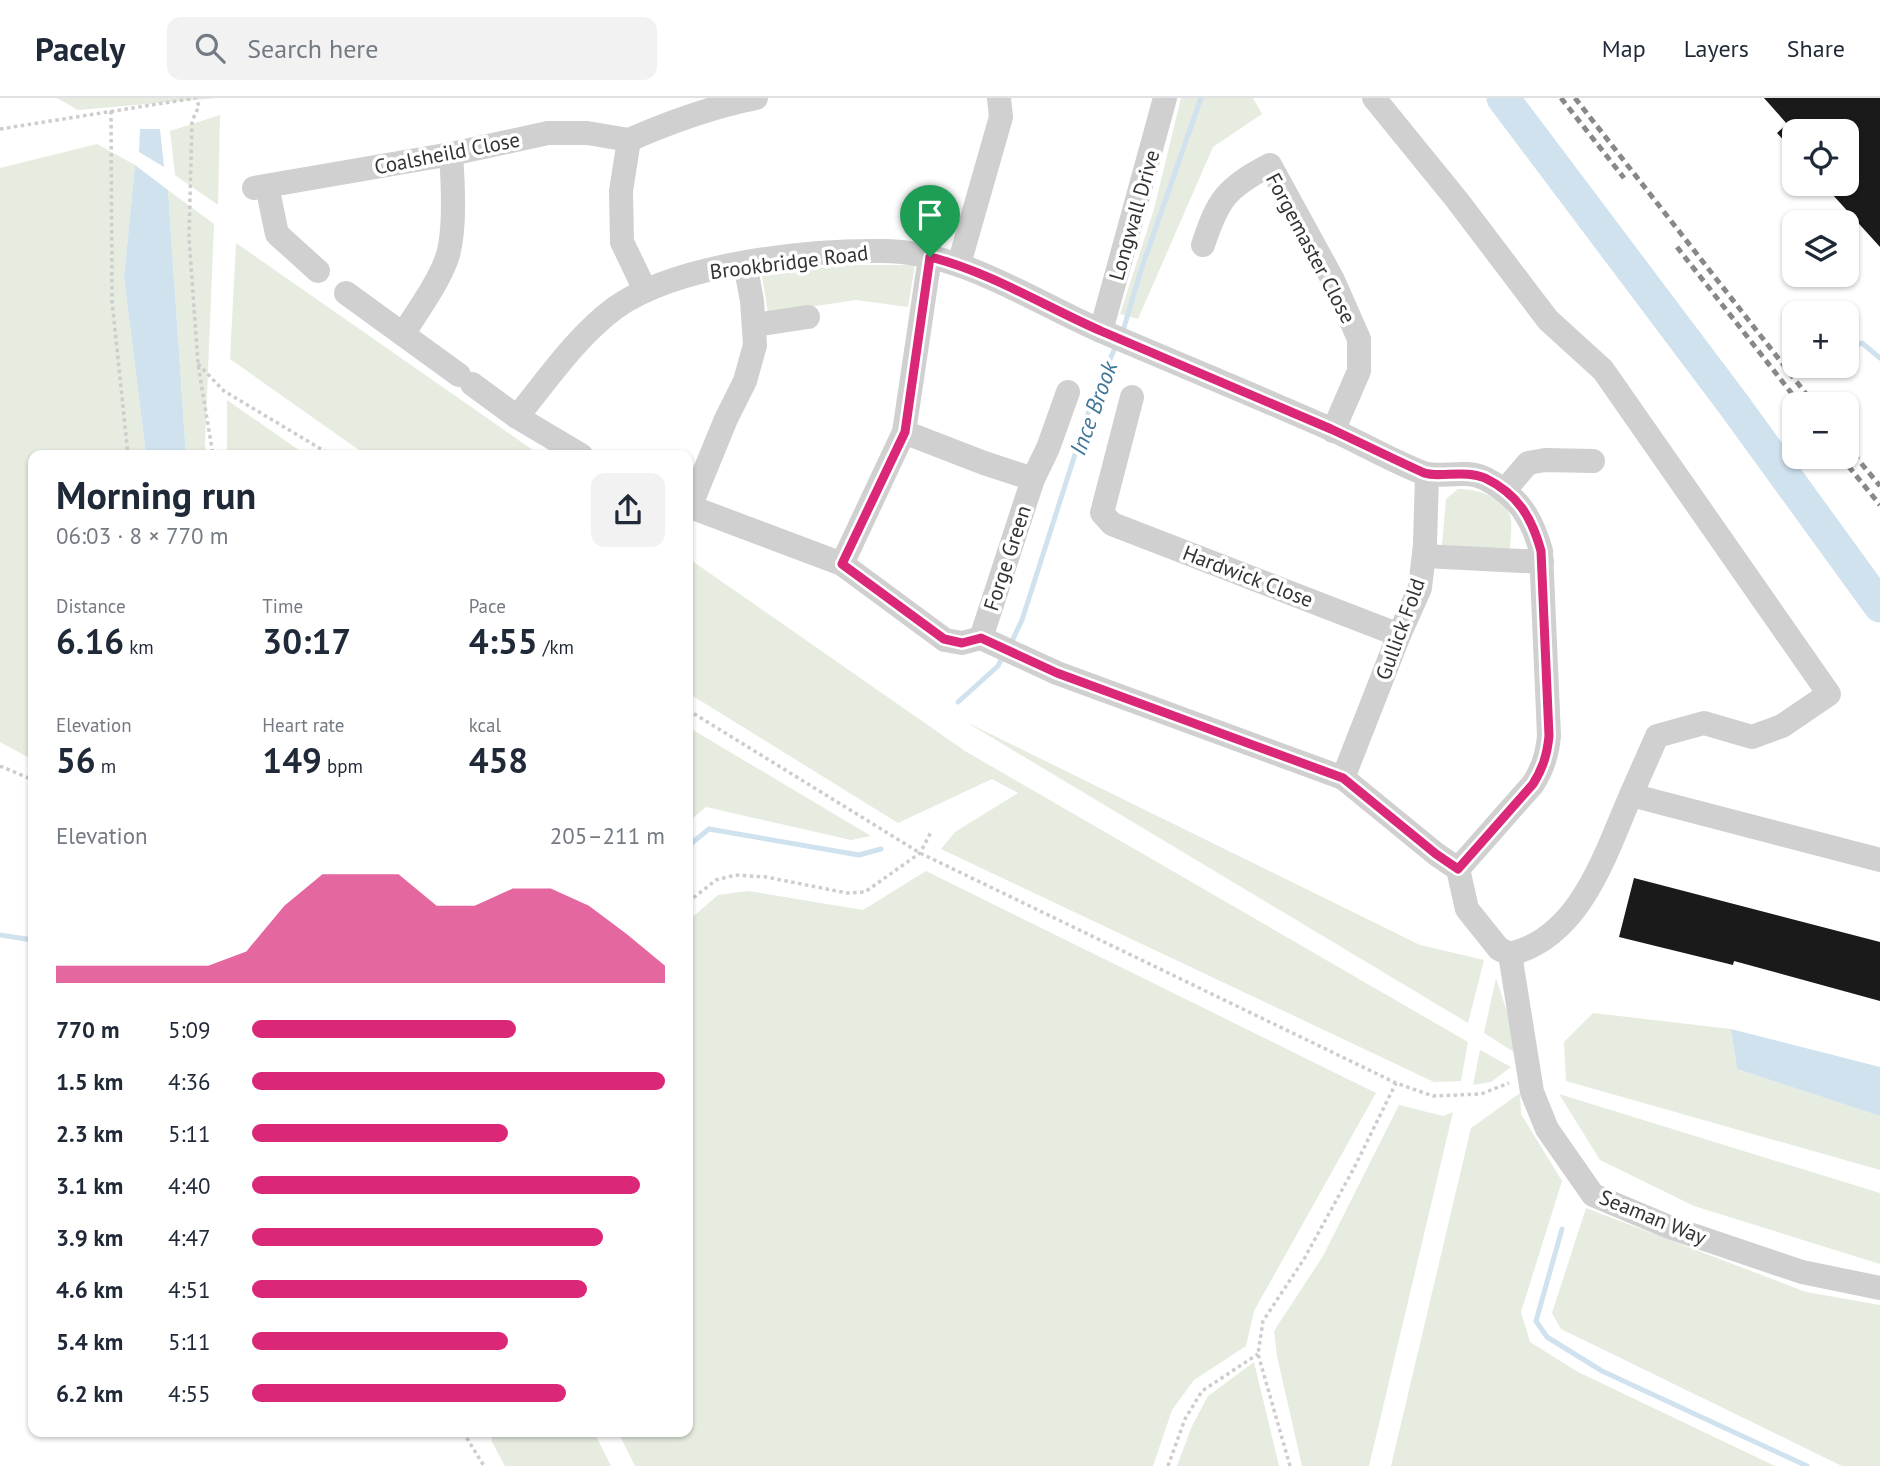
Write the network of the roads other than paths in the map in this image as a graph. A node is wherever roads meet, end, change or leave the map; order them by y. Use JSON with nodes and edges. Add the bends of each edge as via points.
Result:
{"nodes":[{"id":1,"x":756,"y":98,"type":"edge"},
{"id":2,"x":999,"y":98,"type":"edge"},
{"id":3,"x":1166,"y":98,"type":"edge"},
{"id":4,"x":1374,"y":98,"type":"edge"},
{"id":5,"x":629,"y":140,"type":"junction"},
{"id":6,"x":451,"y":154,"type":"junction"},
{"id":7,"x":1203,"y":245,"type":"dead end"},
{"id":8,"x":930,"y":257,"type":"junction"},
{"id":9,"x":745,"y":263,"type":"junction"},
{"id":10,"x":959,"y":264,"type":"junction"},
{"id":11,"x":318,"y":271,"type":"dead end"},
{"id":12,"x":645,"y":290,"type":"junction"},
{"id":13,"x":346,"y":293,"type":"dead end"},
{"id":14,"x":808,"y":317,"type":"dead end"},
{"id":15,"x":754,"y":325,"type":"junction"},
{"id":16,"x":1105,"y":333,"type":"junction"},
{"id":17,"x":403,"y":334,"type":"junction"},
{"id":18,"x":1068,"y":392,"type":"dead end"},
{"id":19,"x":1132,"y":397,"type":"dead end"},
{"id":20,"x":517,"y":417,"type":"junction"},
{"id":21,"x":1333,"y":430,"type":"junction"},
{"id":22,"x":905,"y":432,"type":"junction"},
{"id":23,"x":573,"y":450,"type":"edge"},
{"id":24,"x":1593,"y":461,"type":"dead end"},
{"id":25,"x":1427,"y":474,"type":"junction"},
{"id":26,"x":1033,"y":479,"type":"junction"},
{"id":27,"x":1504,"y":491,"type":"junction"},
{"id":28,"x":693,"y":497,"type":"edge"},
{"id":29,"x":693,"y":508,"type":"edge"},
{"id":30,"x":1424,"y":556,"type":"junction"},
{"id":31,"x":1542,"y":562,"type":"junction"},
{"id":32,"x":842,"y":564,"type":"junction"},
{"id":33,"x":1399,"y":635,"type":"junction"},
{"id":34,"x":984,"y":639,"type":"junction"},
{"id":35,"x":1343,"y":778,"type":"junction"},
{"id":36,"x":1631,"y":795,"type":"junction"},
{"id":37,"x":1880,"y":860,"type":"edge"},
{"id":38,"x":1458,"y":869,"type":"junction"},
{"id":39,"x":1510,"y":954,"type":"junction"},
{"id":40,"x":1880,"y":1288,"type":"edge"}],
"edges":[{"from":1,"to":5,"type":"street","via":[[723,104]]},
{"from":2,"to":10,"type":"street","via":[[1001,117]]},
{"from":3,"to":16,"type":"street","name":"Longwall Drive"},
{"from":4,"to":36,"type":"street","via":[[1548,320],[1603,370],[1829,694],[1782,726],[1752,737],[1704,723],[1657,736]]},
{"from":5,"to":6,"type":"street","name":"Coalsheild Close","via":[[548,133]]},
{"from":5,"to":12,"type":"street","via":[[621,191],[622,242]]},
{"from":6,"to":11,"type":"street","name":"Coalsheild Close","via":[[261,187],[277,234]]},
{"from":6,"to":17,"type":"street","via":[[454,201],[448,255]]},
{"from":7,"to":21,"type":"street","name":"Forgemaster Close","via":[[1214,212],[1228,192],[1270,165],[1333,280],[1359,339],[1359,371]]},
{"from":8,"to":9,"type":"street","name":"Brookbridge Road","via":[[886,251],[841,252]]},
{"from":8,"to":10,"type":"street","name":"Brookbridge Road"},
{"from":8,"to":22,"type":"street"},
{"from":9,"to":12,"type":"street","name":"Brookbridge Road"},
{"from":9,"to":15,"type":"street"},
{"from":10,"to":16,"type":"street","name":"Brookbridge Road"},
{"from":12,"to":20,"type":"street","name":"Brookbridge Road","via":[[587,333]]},
{"from":13,"to":17,"type":"street"},
{"from":14,"to":15,"type":"street"},
{"from":15,"to":28,"type":"street","via":[[755,345],[745,381]]},
{"from":16,"to":21,"type":"street","name":"Brookbridge Road"},
{"from":17,"to":20,"type":"street"},
{"from":18,"to":26,"type":"street","name":"Forge Green"},
{"from":19,"to":33,"type":"street","name":"Hardwick Close","via":[[1101,513],[1112,524]]},
{"from":20,"to":23,"type":"street"},
{"from":21,"to":25,"type":"street","name":"Brookbridge Road"},
{"from":22,"to":26,"type":"street","name":"Forge Green"},
{"from":22,"to":32,"type":"street"},
{"from":24,"to":27,"type":"street","via":[[1528,463]]},
{"from":25,"to":27,"type":"street","name":"Brookbridge Road","via":[[1456,472],[1483,477]]},
{"from":25,"to":30,"type":"street","name":"Gullick Fold"},
{"from":26,"to":34,"type":"street","name":"Forge Green"},
{"from":27,"to":31,"type":"street","name":"Brookbridge Road","via":[[1534,526]]},
{"from":29,"to":32,"type":"street","name":"Forge Green"},
{"from":30,"to":31,"type":"street"},
{"from":30,"to":33,"type":"street","name":"Gullick Fold","via":[[1420,588]]},
{"from":31,"to":38,"type":"street","name":"Brookbridge Road","via":[[1547,753],[1533,784]]},
{"from":32,"to":34,"type":"street","name":"Forge Green","via":[[944,639],[962,643]]},
{"from":33,"to":35,"type":"street","name":"Gullick Fold"},
{"from":34,"to":35,"type":"street","via":[[1057,673]]},
{"from":35,"to":38,"type":"street"},
{"from":36,"to":37,"type":"street"},
{"from":36,"to":39,"type":"street","via":[[1591,887],[1555,930]]},
{"from":38,"to":39,"type":"street","via":[[1467,909],[1499,949]]},
{"from":39,"to":40,"type":"street","name":"Seaman Way","via":[[1532,1092],[1547,1129],[1593,1195],[1802,1272]]}]}
